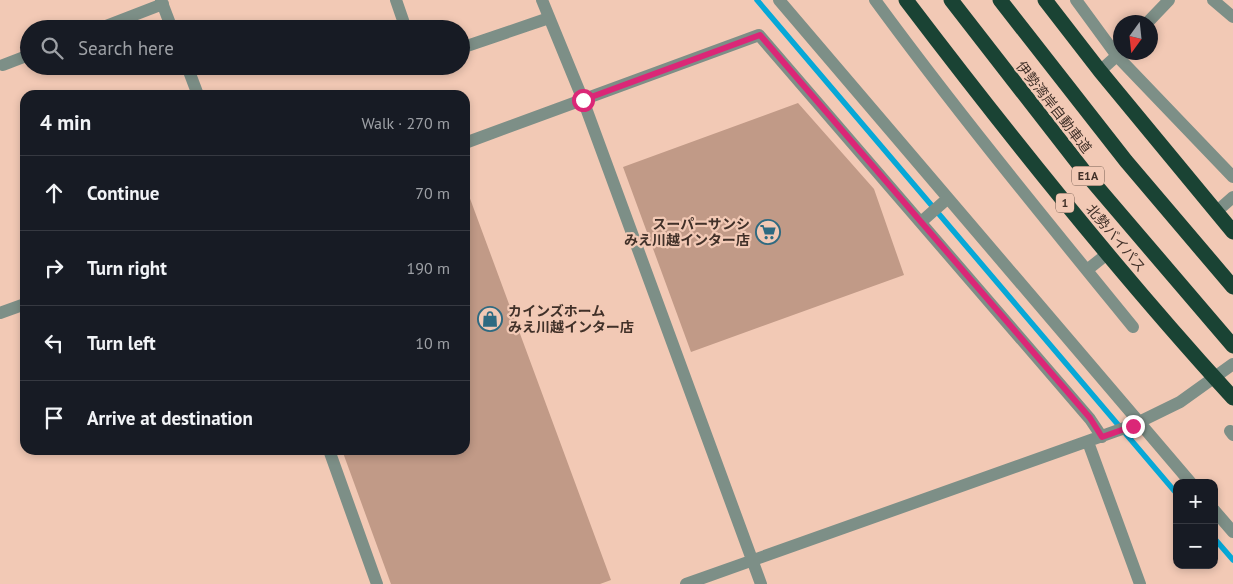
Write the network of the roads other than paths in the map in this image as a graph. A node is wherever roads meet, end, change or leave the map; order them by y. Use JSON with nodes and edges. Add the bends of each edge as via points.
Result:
{"nodes":[{"id":1,"x":396,"y":0,"type":"edge"},
{"id":2,"x":542,"y":0,"type":"edge"},
{"id":3,"x":779,"y":0,"type":"edge"},
{"id":4,"x":874,"y":0,"type":"edge"},
{"id":5,"x":906,"y":0,"type":"edge"},
{"id":6,"x":951,"y":0,"type":"edge"},
{"id":7,"x":1000,"y":0,"type":"edge"},
{"id":8,"x":1045,"y":0,"type":"edge"},
{"id":9,"x":1076,"y":0,"type":"edge"},
{"id":10,"x":1169,"y":0,"type":"edge"},
{"id":11,"x":1213,"y":0,"type":"edge"},
{"id":12,"x":162,"y":2,"type":"edge"},
{"id":13,"x":1155,"y":15,"type":"edge"},
{"id":14,"x":1233,"y":17,"type":"edge"},
{"id":15,"x":549,"y":18,"type":"junction"},
{"id":16,"x":119,"y":20,"type":"edge"},
{"id":17,"x":169,"y":20,"type":"edge"},
{"id":18,"x":403,"y":20,"type":"edge"},
{"id":19,"x":470,"y":45,"type":"edge"},
{"id":20,"x":1113,"y":46,"type":"edge"},
{"id":21,"x":20,"y":58,"type":"edge"},
{"id":22,"x":1113,"y":59,"type":"edge"},
{"id":23,"x":1125,"y":60,"type":"edge"},
{"id":24,"x":3,"y":65,"type":"dead end"},
{"id":25,"x":1100,"y":71,"type":"junction"},
{"id":26,"x":190,"y":75,"type":"edge"},
{"id":27,"x":196,"y":90,"type":"edge"},
{"id":28,"x":583,"y":100,"type":"junction"},
{"id":29,"x":470,"y":141,"type":"edge"},
{"id":30,"x":1233,"y":177,"type":"edge"},
{"id":31,"x":1233,"y":197,"type":"edge"},
{"id":32,"x":944,"y":201,"type":"junction"},
{"id":33,"x":1216,"y":212,"type":"junction"},
{"id":34,"x":924,"y":219,"type":"junction"},
{"id":35,"x":1233,"y":232,"type":"edge"},
{"id":36,"x":1107,"y":254,"type":"junction"},
{"id":37,"x":1087,"y":270,"type":"junction"},
{"id":38,"x":1233,"y":287,"type":"edge"},
{"id":39,"x":20,"y":306,"type":"edge"},
{"id":40,"x":0,"y":313,"type":"edge"},
{"id":41,"x":1133,"y":327,"type":"dead end"},
{"id":42,"x":1233,"y":346,"type":"edge"},
{"id":43,"x":1233,"y":364,"type":"edge"},
{"id":44,"x":1214,"y":378,"type":"junction"},
{"id":45,"x":1233,"y":398,"type":"edge"},
{"id":46,"x":1136,"y":424,"type":"junction"},
{"id":47,"x":1107,"y":436,"type":"junction"},
{"id":48,"x":1088,"y":442,"type":"junction"},
{"id":49,"x":331,"y":455,"type":"edge"},
{"id":50,"x":1187,"y":479,"type":"edge"},
{"id":51,"x":1218,"y":515,"type":"edge"},
{"id":52,"x":1233,"y":532,"type":"edge"},
{"id":53,"x":752,"y":559,"type":"junction"},
{"id":54,"x":377,"y":584,"type":"edge"},
{"id":55,"x":686,"y":584,"type":"edge"},
{"id":56,"x":761,"y":584,"type":"edge"},
{"id":57,"x":1140,"y":584,"type":"edge"}],
"edges":[{"from":1,"to":18,"type":"street"},
{"from":2,"to":15,"type":"street"},
{"from":3,"to":32,"type":"street"},
{"from":4,"to":37,"type":"street","via":[[931,78]]},
{"from":5,"to":36,"type":"highway","name":"北勢バイパス","number":"1"},
{"from":6,"to":42,"type":"highway","name":"伊勢湾岸自動車道","number":"E1A","via":[[1087,175]]},
{"from":7,"to":38,"type":"highway","name":"伊勢湾岸自動車道","number":"E1A","via":[[1126,161]]},
{"from":8,"to":25,"type":"highway"},
{"from":9,"to":20,"type":"street"},
{"from":10,"to":13,"type":"street"},
{"from":11,"to":14,"type":"street"},
{"from":12,"to":16,"type":"street"},
{"from":12,"to":17,"type":"street"},
{"from":15,"to":19,"type":"street"},
{"from":15,"to":28,"type":"street"},
{"from":21,"to":24,"type":"street"},
{"from":22,"to":25,"type":"street"},
{"from":23,"to":30,"type":"street"},
{"from":25,"to":33,"type":"highway"},
{"from":26,"to":27,"type":"street"},
{"from":28,"to":29,"type":"street"},
{"from":28,"to":34,"type":"street","via":[[760,35]]},
{"from":28,"to":53,"type":"street"},
{"from":31,"to":33,"type":"street"},
{"from":32,"to":34,"type":"street"},
{"from":32,"to":46,"type":"street"},
{"from":33,"to":35,"type":"highway"},
{"from":34,"to":47,"type":"street"},
{"from":36,"to":37,"type":"street"},
{"from":36,"to":44,"type":"highway","name":"北勢バイパス","number":"1"},
{"from":37,"to":41,"type":"street"},
{"from":39,"to":40,"type":"street"},
{"from":43,"to":44,"type":"street"},
{"from":44,"to":45,"type":"highway","name":"北勢バイパス","number":"1"},
{"from":44,"to":46,"type":"street","via":[[1180,402]]},
{"from":46,"to":47,"type":"street"},
{"from":46,"to":50,"type":"street"},
{"from":47,"to":48,"type":"street"},
{"from":48,"to":53,"type":"street"},
{"from":48,"to":57,"type":"street"},
{"from":49,"to":54,"type":"street"},
{"from":51,"to":52,"type":"street"},
{"from":53,"to":55,"type":"street"},
{"from":53,"to":56,"type":"street"}]}
